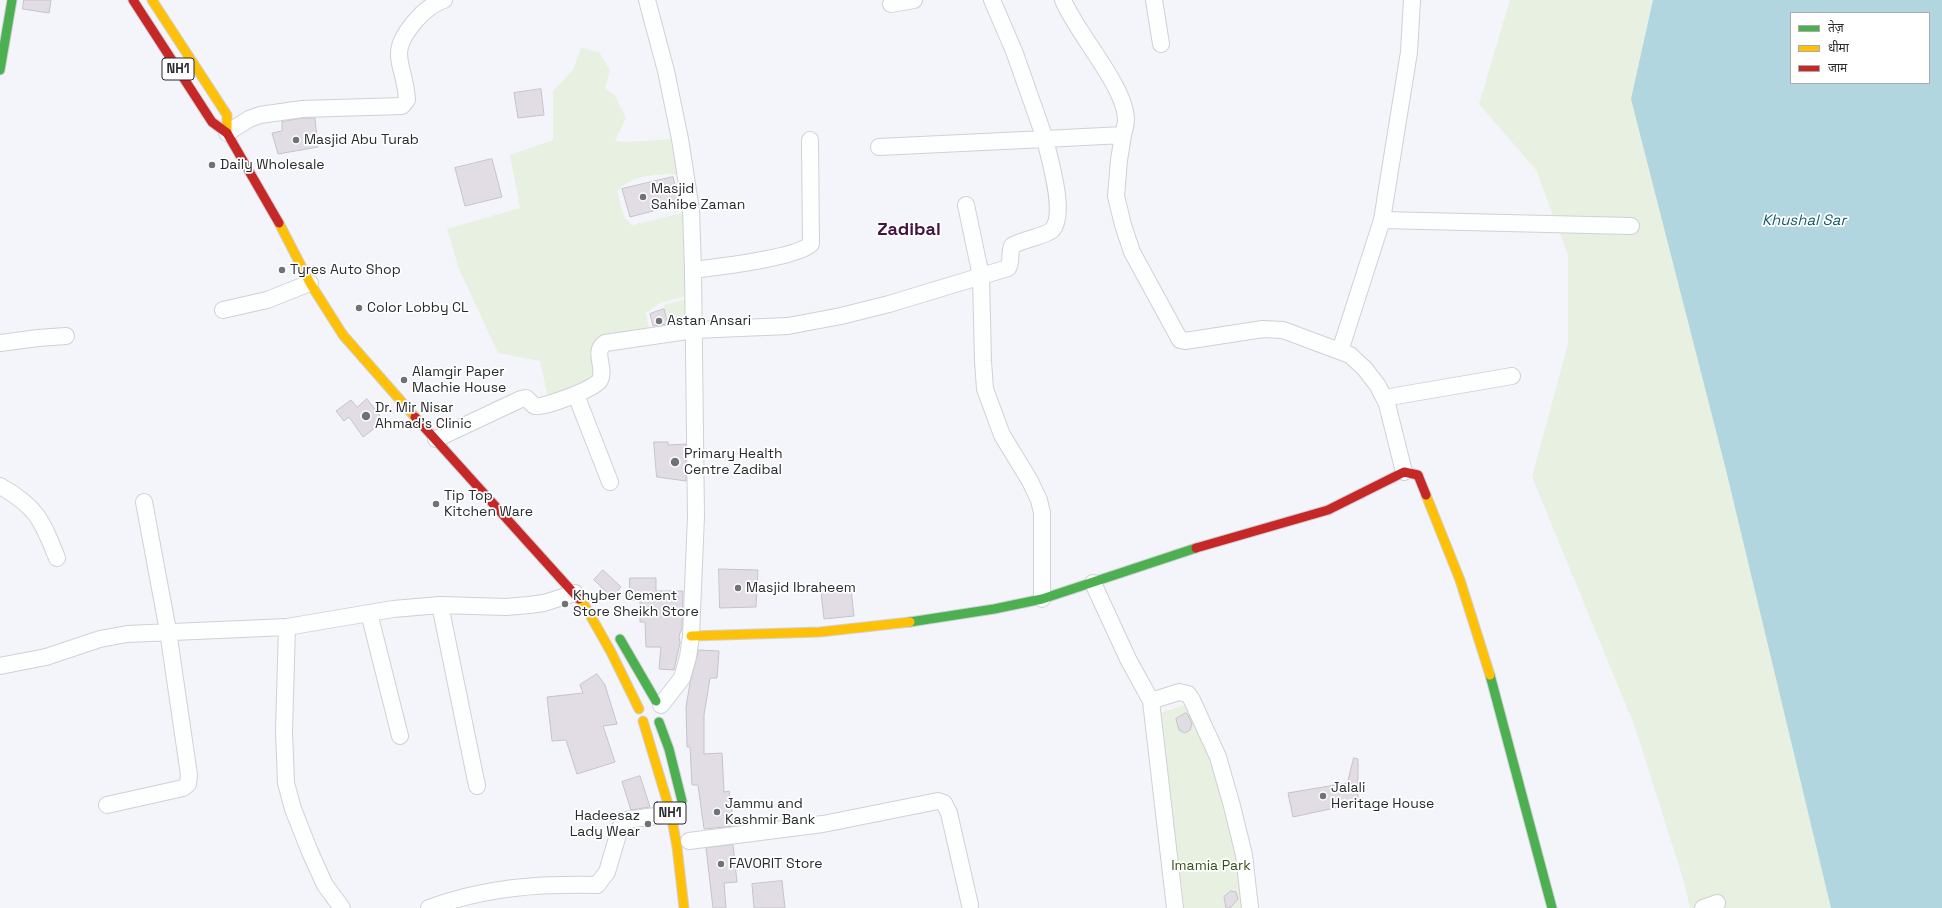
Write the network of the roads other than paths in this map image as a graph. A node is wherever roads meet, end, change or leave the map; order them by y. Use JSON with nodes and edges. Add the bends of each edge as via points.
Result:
{"nodes":[{"id":1,"x":12,"y":0,"type":"edge"},
{"id":2,"x":133,"y":0,"type":"edge"},
{"id":3,"x":152,"y":0,"type":"edge"},
{"id":4,"x":444,"y":0,"type":"edge"},
{"id":5,"x":647,"y":0,"type":"edge"},
{"id":6,"x":914,"y":0,"type":"edge"},
{"id":7,"x":992,"y":0,"type":"edge"},
{"id":8,"x":1063,"y":0,"type":"edge"},
{"id":9,"x":1412,"y":0,"type":"edge"},
{"id":10,"x":1158,"y":1,"type":"edge"},
{"id":11,"x":891,"y":4,"type":"dead end"},
{"id":12,"x":2,"y":35,"type":"edge"},
{"id":13,"x":1161,"y":44,"type":"dead end"},
{"id":14,"x":0,"y":70,"type":"edge"},
{"id":15,"x":227,"y":133,"type":"junction"},
{"id":16,"x":1124,"y":135,"type":"junction"},
{"id":17,"x":1045,"y":139,"type":"junction"},
{"id":18,"x":810,"y":140,"type":"dead end"},
{"id":19,"x":879,"y":147,"type":"dead end"},
{"id":20,"x":966,"y":205,"type":"dead end"},
{"id":21,"x":1382,"y":220,"type":"junction"},
{"id":22,"x":1631,"y":226,"type":"dead end"},
{"id":23,"x":693,"y":270,"type":"junction"},
{"id":24,"x":981,"y":276,"type":"junction"},
{"id":25,"x":310,"y":283,"type":"junction"},
{"id":26,"x":223,"y":310,"type":"dead end"},
{"id":27,"x":694,"y":330,"type":"junction"},
{"id":28,"x":66,"y":336,"type":"dead end"},
{"id":29,"x":0,"y":343,"type":"edge"},
{"id":30,"x":1340,"y":351,"type":"junction"},
{"id":31,"x":1512,"y":376,"type":"dead end"},
{"id":32,"x":576,"y":395,"type":"junction"},
{"id":33,"x":1384,"y":398,"type":"junction"},
{"id":34,"x":436,"y":439,"type":"junction"},
{"id":35,"x":1404,"y":472,"type":"junction"},
{"id":36,"x":610,"y":482,"type":"dead end"},
{"id":37,"x":0,"y":486,"type":"edge"},
{"id":38,"x":144,"y":502,"type":"dead end"},
{"id":39,"x":57,"y":558,"type":"dead end"},
{"id":40,"x":1094,"y":583,"type":"junction"},
{"id":41,"x":575,"y":593,"type":"junction"},
{"id":42,"x":1042,"y":599,"type":"junction"},
{"id":43,"x":440,"y":605,"type":"junction"},
{"id":44,"x":585,"y":606,"type":"junction"},
{"id":45,"x":369,"y":613,"type":"junction"},
{"id":46,"x":598,"y":613,"type":"dead end"},
{"id":47,"x":288,"y":627,"type":"junction"},
{"id":48,"x":168,"y":631,"type":"junction"},
{"id":49,"x":616,"y":631,"type":"dead end"},
{"id":50,"x":691,"y":636,"type":"junction"},
{"id":51,"x":0,"y":666,"type":"edge"},
{"id":52,"x":1151,"y":701,"type":"junction"},
{"id":53,"x":659,"y":703,"type":"junction"},
{"id":54,"x":639,"y":709,"type":"junction"},
{"id":55,"x":643,"y":721,"type":"junction"},
{"id":56,"x":659,"y":722,"type":"junction"},
{"id":57,"x":400,"y":736,"type":"dead end"},
{"id":58,"x":477,"y":786,"type":"dead end"},
{"id":59,"x":107,"y":805,"type":"dead end"},
{"id":60,"x":678,"y":813,"type":"junction"},
{"id":61,"x":689,"y":841,"type":"dead end"},
{"id":62,"x":970,"y":905,"type":"dead end"},
{"id":63,"x":342,"y":908,"type":"edge"},
{"id":64,"x":429,"y":908,"type":"edge"},
{"id":65,"x":684,"y":908,"type":"edge"},
{"id":66,"x":1175,"y":908,"type":"edge"},
{"id":67,"x":1250,"y":908,"type":"edge"},
{"id":68,"x":1552,"y":908,"type":"edge"}],
"edges":[{"from":1,"to":12,"type":"main road"},
{"from":2,"to":15,"type":"main road","number":"NH1","via":[[212,122]]},
{"from":3,"to":15,"type":"main road","number":"NH1","via":[[227,115]]},
{"from":4,"to":15,"type":"street","via":[[422,13],[402,38],[399,49],[400,67],[407,100],[402,106],[302,109],[260,115],[248,119]]},
{"from":5,"to":23,"type":"street","via":[[666,71],[680,139],[691,210]]},
{"from":6,"to":11,"type":"street"},
{"from":7,"to":17,"type":"street","via":[[1019,64]]},
{"from":8,"to":16,"type":"street","via":[[1081,34],[1120,95],[1126,119]]},
{"from":9,"to":21,"type":"street","via":[[1409,52]]},
{"from":10,"to":13,"type":"street"},
{"from":12,"to":14,"type":"main road"},
{"from":15,"to":25,"type":"main road","number":"NH1","via":[[270,206]]},
{"from":16,"to":17,"type":"street"},
{"from":16,"to":30,"type":"street","via":[[1116,196],[1123,225],[1132,252],[1180,340],[1263,329],[1283,330]]},
{"from":17,"to":19,"type":"street"},
{"from":17,"to":24,"type":"street","via":[[1055,182],[1057,222],[1051,230],[1012,246],[1008,268]]},
{"from":18,"to":23,"type":"street","via":[[811,244],[805,250],[733,265]]},
{"from":20,"to":24,"type":"street"},
{"from":21,"to":22,"type":"street"},
{"from":21,"to":30,"type":"street"},
{"from":23,"to":27,"type":"street"},
{"from":24,"to":27,"type":"street","via":[[889,304],[788,326]]},
{"from":24,"to":42,"type":"street","via":[[985,389],[1002,435],[1039,500],[1042,513]]},
{"from":25,"to":26,"type":"street","via":[[267,300]]},
{"from":25,"to":34,"type":"main road","number":"NH1","via":[[344,335]]},
{"from":27,"to":32,"type":"street","via":[[601,345],[600,381]]},
{"from":27,"to":50,"type":"street","via":[[696,516]]},
{"from":28,"to":29,"type":"street"},
{"from":30,"to":33,"type":"street","via":[[1350,355],[1366,369]]},
{"from":31,"to":33,"type":"street"},
{"from":32,"to":34,"type":"street","via":[[539,406],[526,398],[521,399]]},
{"from":32,"to":36,"type":"street"},
{"from":33,"to":35,"type":"street"},
{"from":34,"to":41,"type":"main road","number":"NH1"},
{"from":35,"to":40,"type":"main road","via":[[1328,510],[1186,552]]},
{"from":35,"to":68,"type":"main road","via":[[1418,475],[1452,560],[1508,740]]},
{"from":37,"to":39,"type":"street","via":[[15,494],[34,510],[44,525]]},
{"from":38,"to":48,"type":"street"},
{"from":40,"to":42,"type":"main road"},
{"from":40,"to":52,"type":"street","via":[[1128,659]]},
{"from":41,"to":43,"type":"street","via":[[544,603],[506,607]]},
{"from":41,"to":44,"type":"main road","number":"NH1"},
{"from":42,"to":50,"type":"main road","via":[[886,626],[820,632]]},
{"from":43,"to":45,"type":"street"},
{"from":43,"to":58,"type":"street"},
{"from":44,"to":46,"type":"main road","number":"NH1"},
{"from":44,"to":54,"type":"main road","number":"NH1","via":[[592,622],[607,643]]},
{"from":45,"to":47,"type":"street"},
{"from":45,"to":57,"type":"street"},
{"from":47,"to":48,"type":"street"},
{"from":47,"to":63,"type":"street","via":[[284,731],[286,783],[301,831],[319,872]]},
{"from":48,"to":51,"type":"street","via":[[100,639],[46,657]]},
{"from":48,"to":59,"type":"street","via":[[189,775],[188,784],[183,788]]},
{"from":49,"to":53,"type":"main road"},
{"from":50,"to":53,"type":"street","via":[[682,678]]},
{"from":52,"to":66,"type":"street"},
{"from":52,"to":67,"type":"street","via":[[1179,692],[1188,694],[1192,700],[1222,771],[1244,856]]},
{"from":53,"to":54,"type":"main road","via":[[649,700]]},
{"from":53,"to":56,"type":"main road","number":"NH1","via":[[663,711],[663,717]]},
{"from":54,"to":55,"type":"main road","number":"NH1","via":[[639,716]]},
{"from":55,"to":56,"type":"main road","via":[[648,724]]},
{"from":55,"to":60,"type":"main road","number":"NH1"},
{"from":56,"to":60,"type":"main road","number":"NH1","via":[[669,749]]},
{"from":60,"to":64,"type":"street","via":[[626,820],[620,828],[607,872],[597,885],[543,884],[516,887],[459,897]]},
{"from":60,"to":65,"type":"main road","number":"NH1","via":[[677,847]]},
{"from":61,"to":62,"type":"street","via":[[823,824],[938,801],[947,806]]}]}
